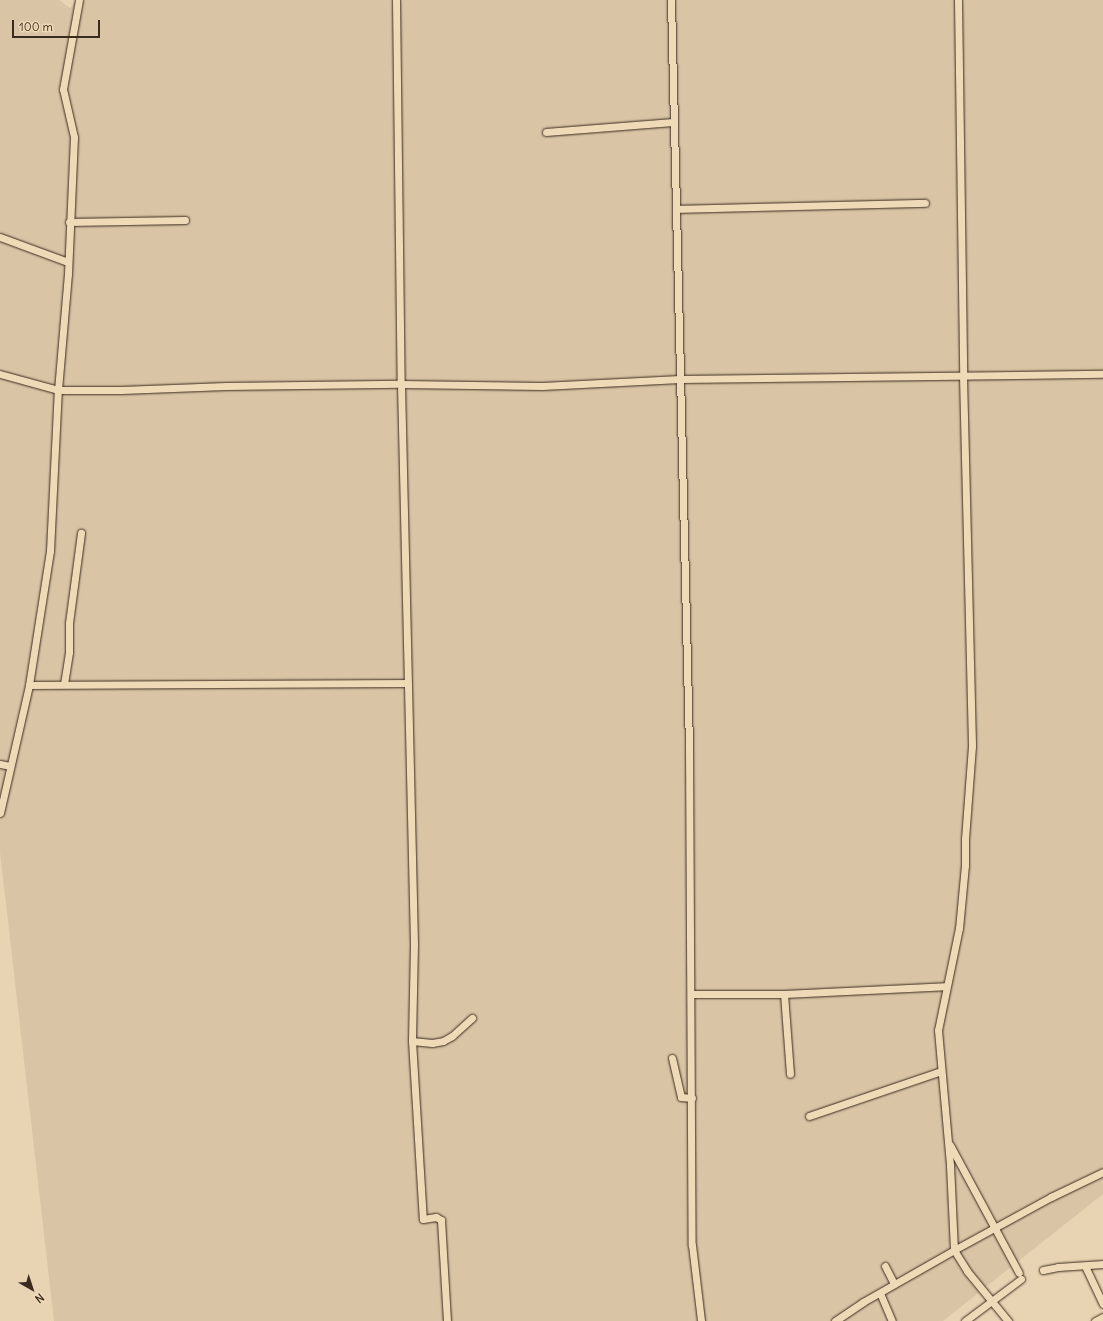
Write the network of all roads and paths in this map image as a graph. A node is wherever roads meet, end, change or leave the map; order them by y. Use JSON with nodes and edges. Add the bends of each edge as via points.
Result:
{"nodes":[{"id":1,"x":79,"y":0,"type":"edge"},
{"id":2,"x":396,"y":0,"type":"edge"},
{"id":3,"x":671,"y":0,"type":"edge"},
{"id":4,"x":958,"y":0,"type":"edge"},
{"id":5,"x":673,"y":122,"type":"junction"},
{"id":6,"x":546,"y":132,"type":"dead end"},
{"id":7,"x":925,"y":203,"type":"dead end"},
{"id":8,"x":676,"y":209,"type":"junction"},
{"id":9,"x":185,"y":220,"type":"dead end"},
{"id":10,"x":69,"y":222,"type":"junction"},
{"id":11,"x":0,"y":237,"type":"edge"},
{"id":12,"x":68,"y":262,"type":"junction"},
{"id":13,"x":0,"y":374,"type":"edge"},
{"id":14,"x":1103,"y":374,"type":"edge"},
{"id":15,"x":963,"y":376,"type":"junction"},
{"id":16,"x":680,"y":379,"type":"junction"},
{"id":17,"x":401,"y":384,"type":"junction"},
{"id":18,"x":58,"y":390,"type":"junction"},
{"id":19,"x":81,"y":533,"type":"dead end"},
{"id":20,"x":408,"y":683,"type":"junction"},
{"id":21,"x":64,"y":684,"type":"junction"},
{"id":22,"x":29,"y":685,"type":"junction"},
{"id":23,"x":0,"y":764,"type":"edge"},
{"id":24,"x":10,"y":766,"type":"junction"},
{"id":25,"x":0,"y":813,"type":"edge"},
{"id":26,"x":945,"y":986,"type":"junction"},
{"id":27,"x":691,"y":994,"type":"junction"},
{"id":28,"x":784,"y":994,"type":"junction"},
{"id":29,"x":472,"y":1018,"type":"dead end"},
{"id":30,"x":412,"y":1041,"type":"junction"},
{"id":31,"x":672,"y":1058,"type":"dead end"},
{"id":32,"x":942,"y":1071,"type":"junction"},
{"id":33,"x":790,"y":1074,"type":"dead end"},
{"id":34,"x":692,"y":1098,"type":"junction"},
{"id":35,"x":809,"y":1116,"type":"dead end"},
{"id":36,"x":948,"y":1141,"type":"junction"},
{"id":37,"x":1103,"y":1172,"type":"edge"},
{"id":38,"x":993,"y":1228,"type":"junction"},
{"id":39,"x":954,"y":1250,"type":"junction"},
{"id":40,"x":1103,"y":1264,"type":"edge"},
{"id":41,"x":884,"y":1266,"type":"dead end"},
{"id":42,"x":1085,"y":1266,"type":"junction"},
{"id":43,"x":1043,"y":1270,"type":"dead end"},
{"id":44,"x":894,"y":1284,"type":"junction"},
{"id":45,"x":880,"y":1293,"type":"junction"},
{"id":46,"x":992,"y":1302,"type":"junction"},
{"id":47,"x":1103,"y":1304,"type":"edge"},
{"id":48,"x":1103,"y":1317,"type":"edge"},
{"id":49,"x":447,"y":1321,"type":"edge"},
{"id":50,"x":701,"y":1321,"type":"edge"},
{"id":51,"x":835,"y":1321,"type":"edge"},
{"id":52,"x":892,"y":1321,"type":"edge"},
{"id":53,"x":965,"y":1321,"type":"edge"},
{"id":54,"x":1008,"y":1321,"type":"edge"},
{"id":55,"x":1095,"y":1321,"type":"edge"}],
"edges":[{"from":1,"to":10,"type":"street","via":[[64,89],[74,137]]},
{"from":2,"to":17,"type":"street"},
{"from":3,"to":5,"type":"street"},
{"from":4,"to":15,"type":"street"},
{"from":5,"to":6,"type":"street"},
{"from":5,"to":8,"type":"street"},
{"from":7,"to":8,"type":"street"},
{"from":8,"to":16,"type":"street"},
{"from":9,"to":10,"type":"street"},
{"from":10,"to":12,"type":"street"},
{"from":11,"to":12,"type":"street"},
{"from":12,"to":18,"type":"street"},
{"from":13,"to":18,"type":"street"},
{"from":14,"to":15,"type":"street"},
{"from":15,"to":16,"type":"street"},
{"from":15,"to":26,"type":"street","via":[[972,746],[959,928]]},
{"from":16,"to":17,"type":"street","via":[[542,386]]},
{"from":16,"to":27,"type":"street"},
{"from":17,"to":18,"type":"street"},
{"from":17,"to":20,"type":"street"},
{"from":18,"to":22,"type":"street","via":[[50,551]]},
{"from":19,"to":21,"type":"street","via":[[68,623],[69,652]]},
{"from":20,"to":21,"type":"street"},
{"from":20,"to":30,"type":"street","via":[[414,944]]},
{"from":21,"to":22,"type":"street"},
{"from":22,"to":24,"type":"street"},
{"from":23,"to":24,"type":"street"},
{"from":24,"to":25,"type":"street"},
{"from":26,"to":28,"type":"street"},
{"from":26,"to":32,"type":"street","via":[[938,1030]]},
{"from":27,"to":28,"type":"street"},
{"from":27,"to":34,"type":"street"},
{"from":28,"to":33,"type":"street"},
{"from":29,"to":30,"type":"street","via":[[443,1041]]},
{"from":30,"to":49,"type":"street","via":[[423,1219],[436,1217],[441,1220]]},
{"from":31,"to":34,"type":"street","via":[[681,1097]]},
{"from":32,"to":35,"type":"street"},
{"from":32,"to":36,"type":"street"},
{"from":34,"to":50,"type":"street","via":[[692,1245]]},
{"from":36,"to":38,"type":"street"},
{"from":36,"to":39,"type":"street"},
{"from":37,"to":38,"type":"street"},
{"from":38,"to":39,"type":"street"},
{"from":38,"to":46,"type":"street","via":[[1020,1276]]},
{"from":39,"to":44,"type":"street"},
{"from":39,"to":46,"type":"street"},
{"from":40,"to":42,"type":"street"},
{"from":41,"to":44,"type":"street"},
{"from":42,"to":43,"type":"street"},
{"from":42,"to":47,"type":"street"},
{"from":44,"to":45,"type":"street"},
{"from":45,"to":51,"type":"street"},
{"from":45,"to":52,"type":"street"},
{"from":46,"to":53,"type":"street"},
{"from":46,"to":54,"type":"street"},
{"from":48,"to":55,"type":"street"}]}
